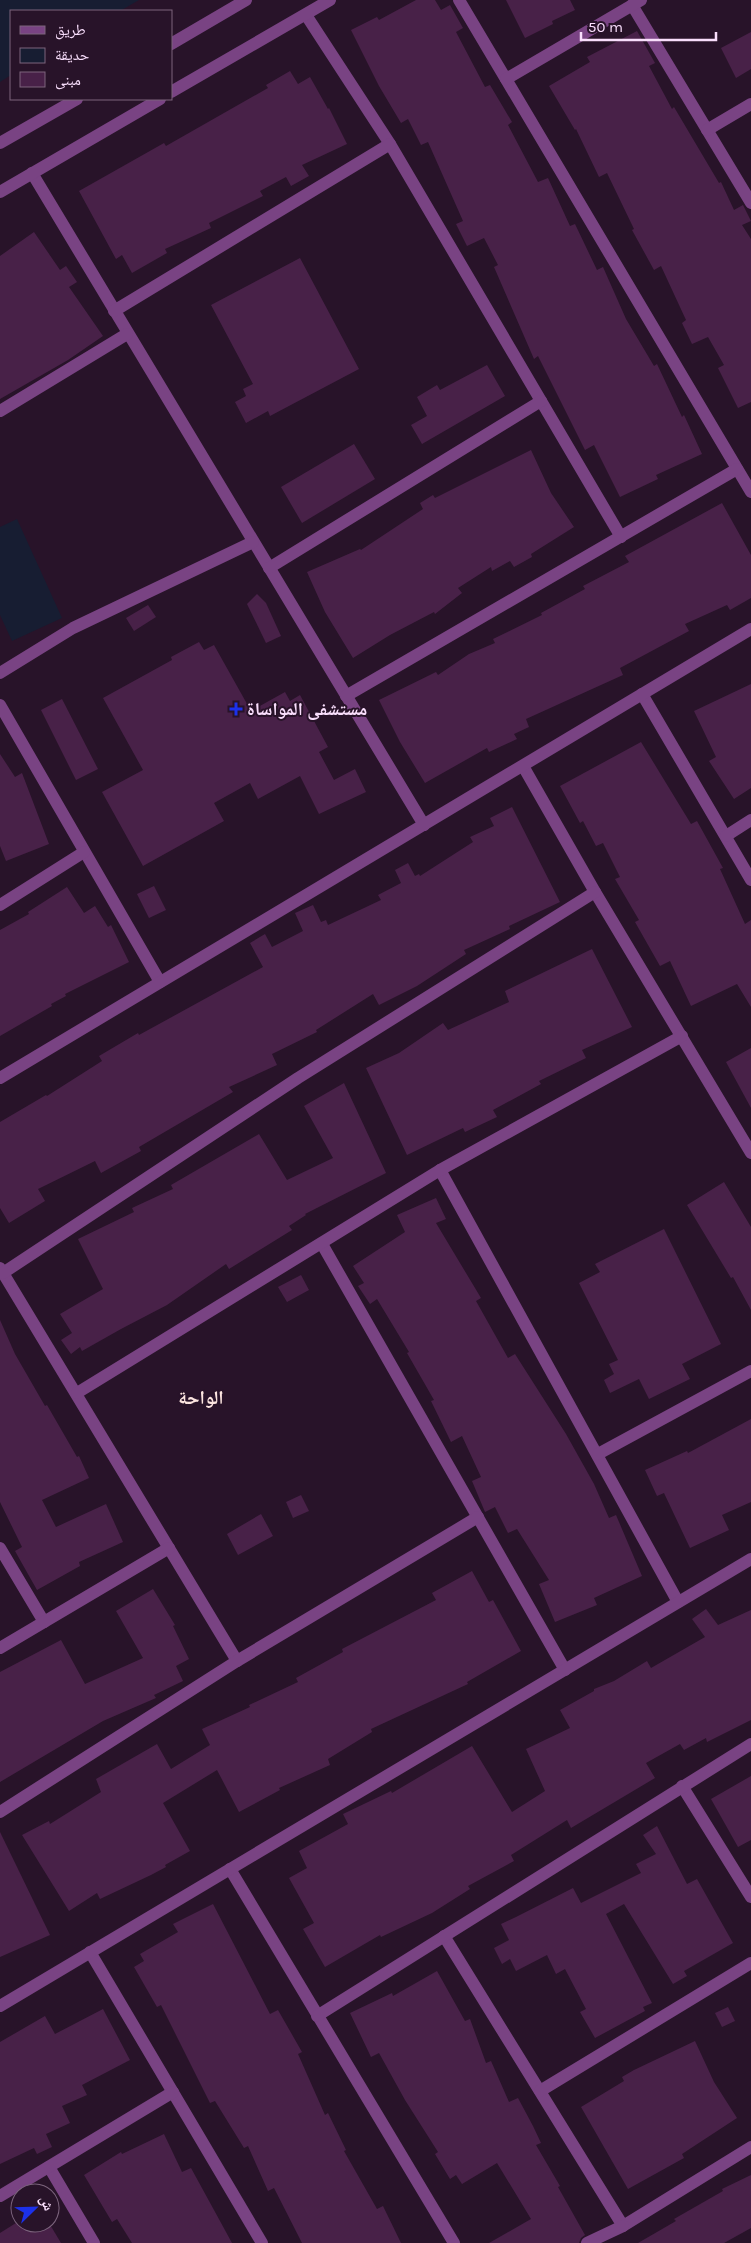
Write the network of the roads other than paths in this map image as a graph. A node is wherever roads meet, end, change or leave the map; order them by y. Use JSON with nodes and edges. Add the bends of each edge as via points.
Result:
{"nodes":[{"id":1,"x":246,"y":0,"type":"edge"},
{"id":2,"x":330,"y":0,"type":"edge"},
{"id":3,"x":459,"y":0,"type":"edge"},
{"id":4,"x":636,"y":2,"type":"edge"},
{"id":5,"x":306,"y":15,"type":"junction"},
{"id":6,"x":172,"y":43,"type":"edge"},
{"id":7,"x":506,"y":79,"type":"junction"},
{"id":8,"x":172,"y":91,"type":"edge"},
{"id":9,"x":75,"y":100,"type":"edge"},
{"id":10,"x":158,"y":100,"type":"edge"},
{"id":11,"x":751,"y":104,"type":"edge"},
{"id":12,"x":707,"y":130,"type":"junction"},
{"id":13,"x":0,"y":143,"type":"edge"},
{"id":14,"x":390,"y":144,"type":"junction"},
{"id":15,"x":32,"y":173,"type":"junction"},
{"id":16,"x":0,"y":192,"type":"edge"},
{"id":17,"x":751,"y":203,"type":"edge"},
{"id":18,"x":114,"y":311,"type":"junction"},
{"id":19,"x":127,"y":334,"type":"junction"},
{"id":20,"x":541,"y":401,"type":"junction"},
{"id":21,"x":0,"y":411,"type":"edge"},
{"id":22,"x":737,"y":469,"type":"junction"},
{"id":23,"x":751,"y":492,"type":"edge"},
{"id":24,"x":621,"y":537,"type":"junction"},
{"id":25,"x":253,"y":542,"type":"junction"},
{"id":26,"x":269,"y":568,"type":"junction"},
{"id":27,"x":751,"y":629,"type":"edge"},
{"id":28,"x":0,"y":673,"type":"edge"},
{"id":29,"x":642,"y":694,"type":"junction"},
{"id":30,"x":346,"y":696,"type":"junction"},
{"id":31,"x":0,"y":705,"type":"edge"},
{"id":32,"x":523,"y":766,"type":"junction"},
{"id":33,"x":751,"y":820,"type":"edge"},
{"id":34,"x":424,"y":824,"type":"junction"},
{"id":35,"x":726,"y":836,"type":"junction"},
{"id":36,"x":84,"y":852,"type":"junction"},
{"id":37,"x":751,"y":880,"type":"edge"},
{"id":38,"x":595,"y":892,"type":"junction"},
{"id":39,"x":0,"y":905,"type":"edge"},
{"id":40,"x":160,"y":982,"type":"junction"},
{"id":41,"x":682,"y":1036,"type":"junction"},
{"id":42,"x":0,"y":1078,"type":"edge"},
{"id":43,"x":751,"y":1153,"type":"edge"},
{"id":44,"x":440,"y":1170,"type":"junction"},
{"id":45,"x":322,"y":1244,"type":"junction"},
{"id":46,"x":1,"y":1270,"type":"edge"},
{"id":47,"x":751,"y":1371,"type":"edge"},
{"id":48,"x":77,"y":1394,"type":"junction"},
{"id":49,"x":598,"y":1454,"type":"junction"},
{"id":50,"x":478,"y":1517,"type":"junction"},
{"id":51,"x":0,"y":1548,"type":"edge"},
{"id":52,"x":169,"y":1548,"type":"junction"},
{"id":53,"x":751,"y":1559,"type":"edge"},
{"id":54,"x":678,"y":1602,"type":"junction"},
{"id":55,"x":44,"y":1622,"type":"junction"},
{"id":56,"x":0,"y":1648,"type":"edge"},
{"id":57,"x":237,"y":1661,"type":"junction"},
{"id":58,"x":565,"y":1670,"type":"junction"},
{"id":59,"x":751,"y":1744,"type":"edge"},
{"id":60,"x":682,"y":1786,"type":"junction"},
{"id":61,"x":0,"y":1812,"type":"edge"},
{"id":62,"x":230,"y":1869,"type":"junction"},
{"id":63,"x":751,"y":1897,"type":"edge"},
{"id":64,"x":444,"y":1936,"type":"junction"},
{"id":65,"x":90,"y":1952,"type":"junction"},
{"id":66,"x":751,"y":1963,"type":"edge"},
{"id":67,"x":0,"y":2006,"type":"edge"},
{"id":68,"x":316,"y":2016,"type":"junction"},
{"id":69,"x":540,"y":2091,"type":"junction"},
{"id":70,"x":173,"y":2092,"type":"junction"},
{"id":71,"x":751,"y":2147,"type":"edge"},
{"id":72,"x":49,"y":2167,"type":"junction"},
{"id":73,"x":0,"y":2196,"type":"edge"},
{"id":74,"x":622,"y":2226,"type":"junction"},
{"id":75,"x":94,"y":2243,"type":"edge"},
{"id":76,"x":262,"y":2243,"type":"edge"},
{"id":77,"x":454,"y":2243,"type":"edge"},
{"id":78,"x":587,"y":2243,"type":"edge"}],
"edges":[{"from":1,"to":6,"type":"street"},
{"from":2,"to":5,"type":"street"},
{"from":3,"to":7,"type":"street"},
{"from":4,"to":7,"type":"street"},
{"from":4,"to":12,"type":"street"},
{"from":5,"to":8,"type":"street"},
{"from":5,"to":14,"type":"street"},
{"from":7,"to":22,"type":"street"},
{"from":9,"to":13,"type":"street"},
{"from":10,"to":15,"type":"street"},
{"from":11,"to":12,"type":"street"},
{"from":12,"to":17,"type":"street"},
{"from":14,"to":18,"type":"street"},
{"from":14,"to":20,"type":"street"},
{"from":15,"to":16,"type":"street"},
{"from":15,"to":18,"type":"street"},
{"from":18,"to":19,"type":"street"},
{"from":19,"to":21,"type":"street"},
{"from":19,"to":25,"type":"street"},
{"from":20,"to":24,"type":"street"},
{"from":20,"to":26,"type":"street"},
{"from":22,"to":23,"type":"street"},
{"from":22,"to":24,"type":"street"},
{"from":24,"to":30,"type":"street"},
{"from":25,"to":26,"type":"street"},
{"from":25,"to":28,"type":"street","via":[[73,628]]},
{"from":26,"to":30,"type":"street"},
{"from":27,"to":29,"type":"street"},
{"from":29,"to":32,"type":"street"},
{"from":29,"to":35,"type":"street"},
{"from":30,"to":34,"type":"street"},
{"from":31,"to":36,"type":"street"},
{"from":32,"to":34,"type":"street"},
{"from":32,"to":38,"type":"street"},
{"from":33,"to":35,"type":"street"},
{"from":34,"to":40,"type":"street"},
{"from":35,"to":37,"type":"street"},
{"from":36,"to":39,"type":"street"},
{"from":36,"to":40,"type":"street"},
{"from":38,"to":41,"type":"street"},
{"from":38,"to":46,"type":"street","via":[[298,1078]]},
{"from":40,"to":42,"type":"street"},
{"from":41,"to":43,"type":"street"},
{"from":41,"to":44,"type":"street"},
{"from":44,"to":45,"type":"street"},
{"from":44,"to":49,"type":"street"},
{"from":45,"to":48,"type":"street"},
{"from":45,"to":50,"type":"street"},
{"from":46,"to":48,"type":"street"},
{"from":47,"to":49,"type":"street"},
{"from":48,"to":52,"type":"street"},
{"from":49,"to":54,"type":"street"},
{"from":50,"to":57,"type":"street"},
{"from":50,"to":58,"type":"street"},
{"from":51,"to":55,"type":"street"},
{"from":52,"to":55,"type":"street"},
{"from":52,"to":57,"type":"street"},
{"from":53,"to":54,"type":"street"},
{"from":54,"to":58,"type":"street"},
{"from":55,"to":56,"type":"street"},
{"from":57,"to":61,"type":"street"},
{"from":58,"to":62,"type":"street"},
{"from":59,"to":60,"type":"street"},
{"from":60,"to":63,"type":"street"},
{"from":60,"to":64,"type":"street"},
{"from":62,"to":65,"type":"street"},
{"from":62,"to":68,"type":"street"},
{"from":64,"to":68,"type":"street"},
{"from":64,"to":69,"type":"street"},
{"from":65,"to":67,"type":"street"},
{"from":65,"to":70,"type":"street"},
{"from":66,"to":69,"type":"street"},
{"from":68,"to":77,"type":"street"},
{"from":69,"to":74,"type":"street"},
{"from":70,"to":72,"type":"street"},
{"from":70,"to":76,"type":"street"},
{"from":71,"to":74,"type":"street"},
{"from":72,"to":73,"type":"street"},
{"from":72,"to":75,"type":"street"},
{"from":74,"to":78,"type":"street"}]}
